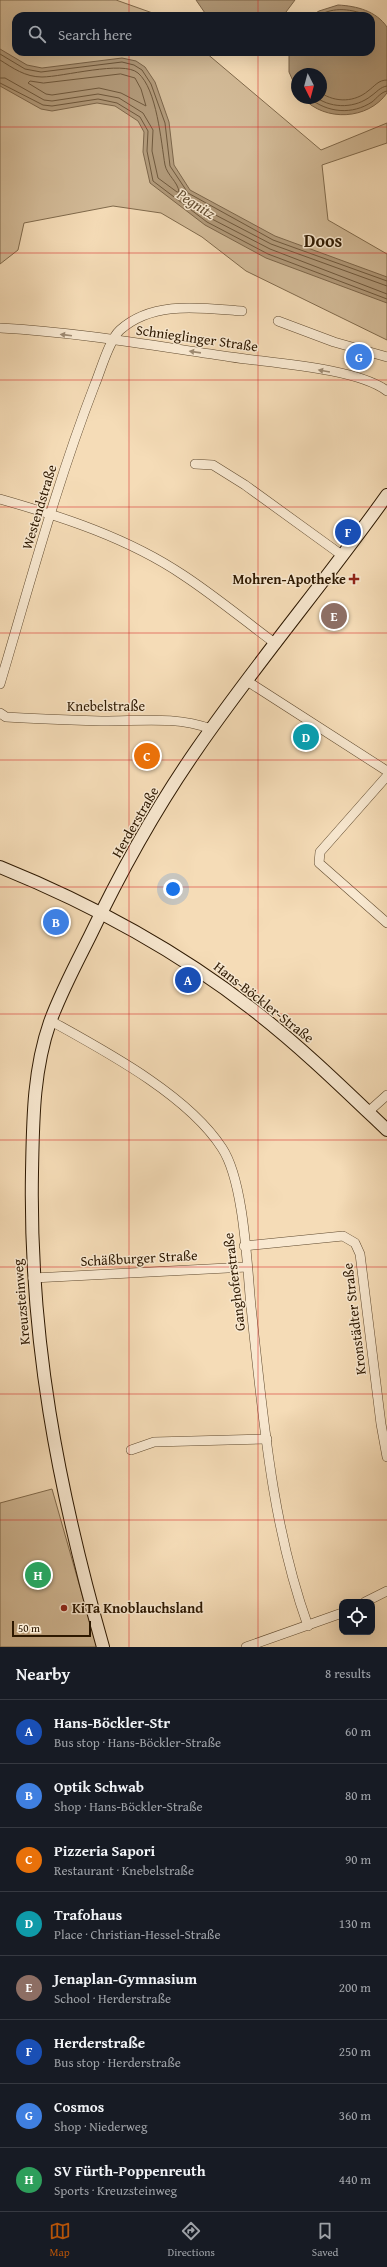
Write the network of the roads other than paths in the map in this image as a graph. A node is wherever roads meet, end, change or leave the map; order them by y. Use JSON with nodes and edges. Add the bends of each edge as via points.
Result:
{"nodes":[{"id":1,"x":242,"y":311,"type":"dead end"},
{"id":2,"x":278,"y":321,"type":"dead end"},
{"id":3,"x":0,"y":328,"type":"edge"},
{"id":4,"x":113,"y":340,"type":"junction"},
{"id":5,"x":387,"y":357,"type":"edge"},
{"id":6,"x":387,"y":390,"type":"edge"},
{"id":7,"x":195,"y":464,"type":"dead end"},
{"id":8,"x":387,"y":495,"type":"edge"},
{"id":9,"x":0,"y":499,"type":"edge"},
{"id":10,"x":50,"y":513,"type":"junction"},
{"id":11,"x":343,"y":556,"type":"junction"},
{"id":12,"x":276,"y":644,"type":"junction"},
{"id":13,"x":247,"y":681,"type":"junction"},
{"id":14,"x":0,"y":684,"type":"edge"},
{"id":15,"x":0,"y":713,"type":"edge"},
{"id":16,"x":211,"y":730,"type":"junction"},
{"id":17,"x":387,"y":771,"type":"edge"},
{"id":18,"x":387,"y":776,"type":"edge"},
{"id":19,"x":0,"y":867,"type":"edge"},
{"id":20,"x":101,"y":913,"type":"junction"},
{"id":21,"x":387,"y":923,"type":"edge"},
{"id":22,"x":51,"y":1021,"type":"junction"},
{"id":23,"x":387,"y":1095,"type":"edge"},
{"id":24,"x":368,"y":1112,"type":"junction"},
{"id":25,"x":387,"y":1130,"type":"edge"},
{"id":26,"x":244,"y":1246,"type":"junction"},
{"id":27,"x":247,"y":1267,"type":"junction"},
{"id":28,"x":33,"y":1278,"type":"junction"},
{"id":29,"x":267,"y":1439,"type":"junction"},
{"id":30,"x":131,"y":1450,"type":"dead end"},
{"id":31,"x":387,"y":1457,"type":"edge"},
{"id":32,"x":387,"y":1591,"type":"edge"},
{"id":33,"x":371,"y":1599,"type":"edge"},
{"id":34,"x":339,"y":1614,"type":"edge"},
{"id":35,"x":308,"y":1626,"type":"junction"},
{"id":36,"x":103,"y":1647,"type":"edge"},
{"id":37,"x":246,"y":1647,"type":"edge"}],
"edges":[{"from":1,"to":4,"type":"street","name":"Westendstraße","via":[[178,308],[164,310],[129,323],[115,334]]},
{"from":2,"to":5,"type":"street","via":[[334,342]]},
{"from":4,"to":3,"type":"street","name":"Schnieglinger Straße","one_way":true},
{"from":6,"to":4,"type":"street","name":"Schnieglinger Straße","one_way":true,"via":[[369,380],[319,370]]},
{"from":4,"to":10,"type":"street","name":"Westendstraße","via":[[79,426]]},
{"from":7,"to":11,"type":"street","via":[[213,465]]},
{"from":8,"to":11,"type":"main road","name":"Herderstraße"},
{"from":9,"to":10,"type":"street"},
{"from":10,"to":12,"type":"street","via":[[127,544],[182,574]]},
{"from":10,"to":14,"type":"street","name":"Westendstraße"},
{"from":11,"to":12,"type":"main road","name":"Herderstraße"},
{"from":12,"to":13,"type":"main road","name":"Herderstraße"},
{"from":13,"to":16,"type":"main road","name":"Herderstraße"},
{"from":13,"to":17,"type":"street"},
{"from":15,"to":16,"type":"street","name":"Knebelstraße","via":[[6,716],[63,720],[173,720],[194,723]]},
{"from":16,"to":20,"type":"main road","name":"Herderstraße","via":[[161,804]]},
{"from":18,"to":21,"type":"street","via":[[320,852],[319,863]]},
{"from":19,"to":20,"type":"main road","name":"Hans-Böckler-Straße"},
{"from":20,"to":22,"type":"main road","name":"Kreuzsteinweg"},
{"from":20,"to":24,"type":"main road","name":"Hans-Böckler-Straße","via":[[218,983],[302,1050]]},
{"from":22,"to":26,"type":"street","name":"Ganghoferstraße","via":[[119,1060],[180,1103],[209,1128],[224,1149],[234,1173]]},
{"from":22,"to":28,"type":"main road","name":"Kreuzsteinweg","via":[[38,1067],[33,1101]]},
{"from":23,"to":24,"type":"street"},
{"from":24,"to":25,"type":"main road","name":"Hans-Böckler-Straße"},
{"from":26,"to":27,"type":"street","name":"Ganghoferstraße"},
{"from":26,"to":31,"type":"street","name":"Kronstädter Straße","via":[[343,1236],[355,1243],[360,1254]]},
{"from":27,"to":28,"type":"street","name":"Schäßburger Straße"},
{"from":27,"to":29,"type":"street","name":"Ganghoferstraße"},
{"from":28,"to":36,"type":"main road","name":"Kreuzsteinweg","via":[[41,1360],[54,1449],[76,1548]]},
{"from":29,"to":30,"type":"street","via":[[154,1442]]},
{"from":29,"to":35,"type":"street","name":"Ganghoferstraße","via":[[278,1521]]},
{"from":32,"to":33,"type":"street"},
{"from":34,"to":35,"type":"street"},
{"from":35,"to":37,"type":"street"}]}
